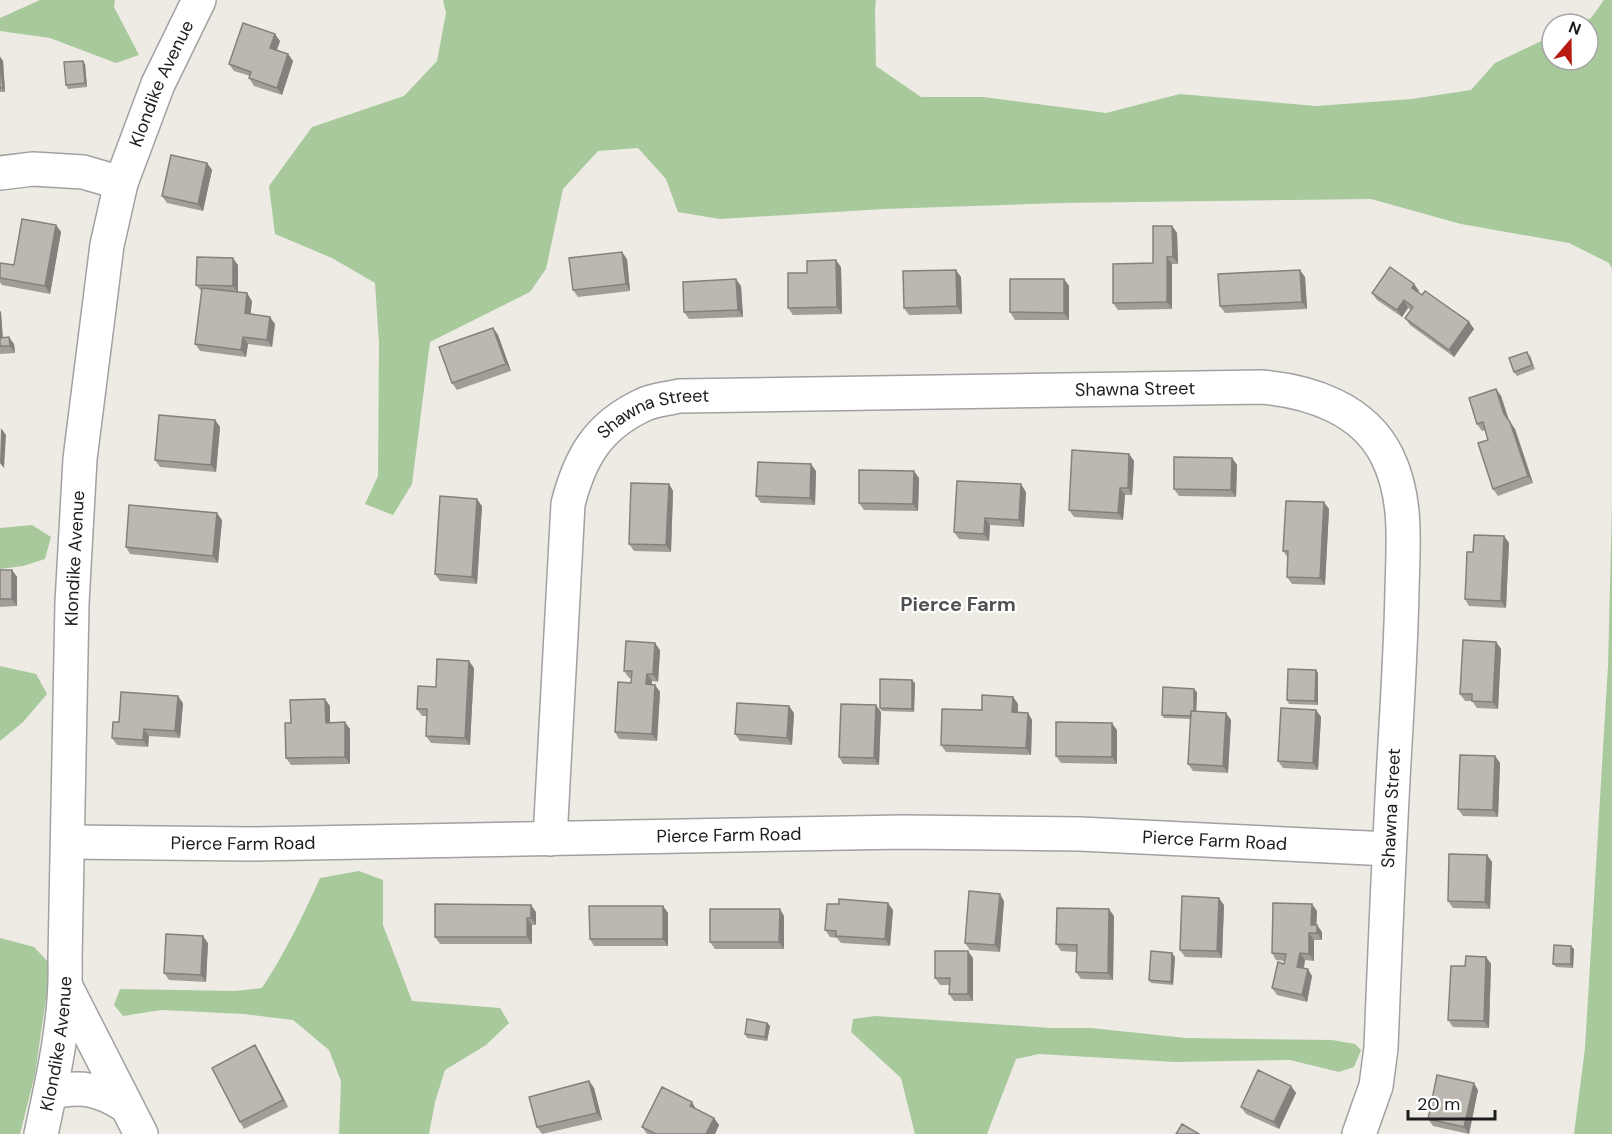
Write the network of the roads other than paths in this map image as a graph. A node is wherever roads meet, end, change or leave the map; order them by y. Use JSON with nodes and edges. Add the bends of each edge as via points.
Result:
{"nodes":[{"id":1,"x":199,"y":0,"type":"edge"},
{"id":2,"x":0,"y":172,"type":"edge"},
{"id":3,"x":121,"y":183,"type":"junction"},
{"id":4,"x":550,"y":839,"type":"junction"},
{"id":5,"x":69,"y":842,"type":"junction"},
{"id":6,"x":1389,"y":849,"type":"junction"},
{"id":7,"x":66,"y":987,"type":"junction"},
{"id":8,"x":50,"y":1093,"type":"junction"},
{"id":9,"x":133,"y":1120,"type":"edge"},
{"id":10,"x":41,"y":1134,"type":"edge"},
{"id":11,"x":1359,"y":1134,"type":"edge"}],
"edges":[{"from":1,"to":3,"type":"street","name":"Klondike Avenue","via":[[158,84]]},
{"from":2,"to":3,"type":"street","via":[[83,172]]},
{"from":3,"to":5,"type":"street","name":"Klondike Avenue","via":[[107,245],[80,459],[72,603]]},
{"from":4,"to":5,"type":"street","name":"Pierce Farm Road","via":[[249,844]]},
{"from":4,"to":6,"type":"street","name":"Pierce Farm Road","via":[[903,832],[1080,834]]},
{"from":4,"to":6,"type":"street","name":"Shawna Street","via":[[568,504],[587,452],[622,417],[644,404],[679,396],[1262,387],[1313,395],[1352,416],[1387,455],[1396,480],[1404,529]]},
{"from":5,"to":7,"type":"street","name":"Klondike Avenue"},
{"from":6,"to":11,"type":"street","name":"Shawna Street","via":[[1379,1067]]},
{"from":7,"to":8,"type":"street","name":"Klondike Avenue"},
{"from":7,"to":9,"type":"street"},
{"from":8,"to":9,"type":"street","via":[[91,1089],[109,1095]]},
{"from":8,"to":10,"type":"street","name":"Klondike Avenue"}]}
